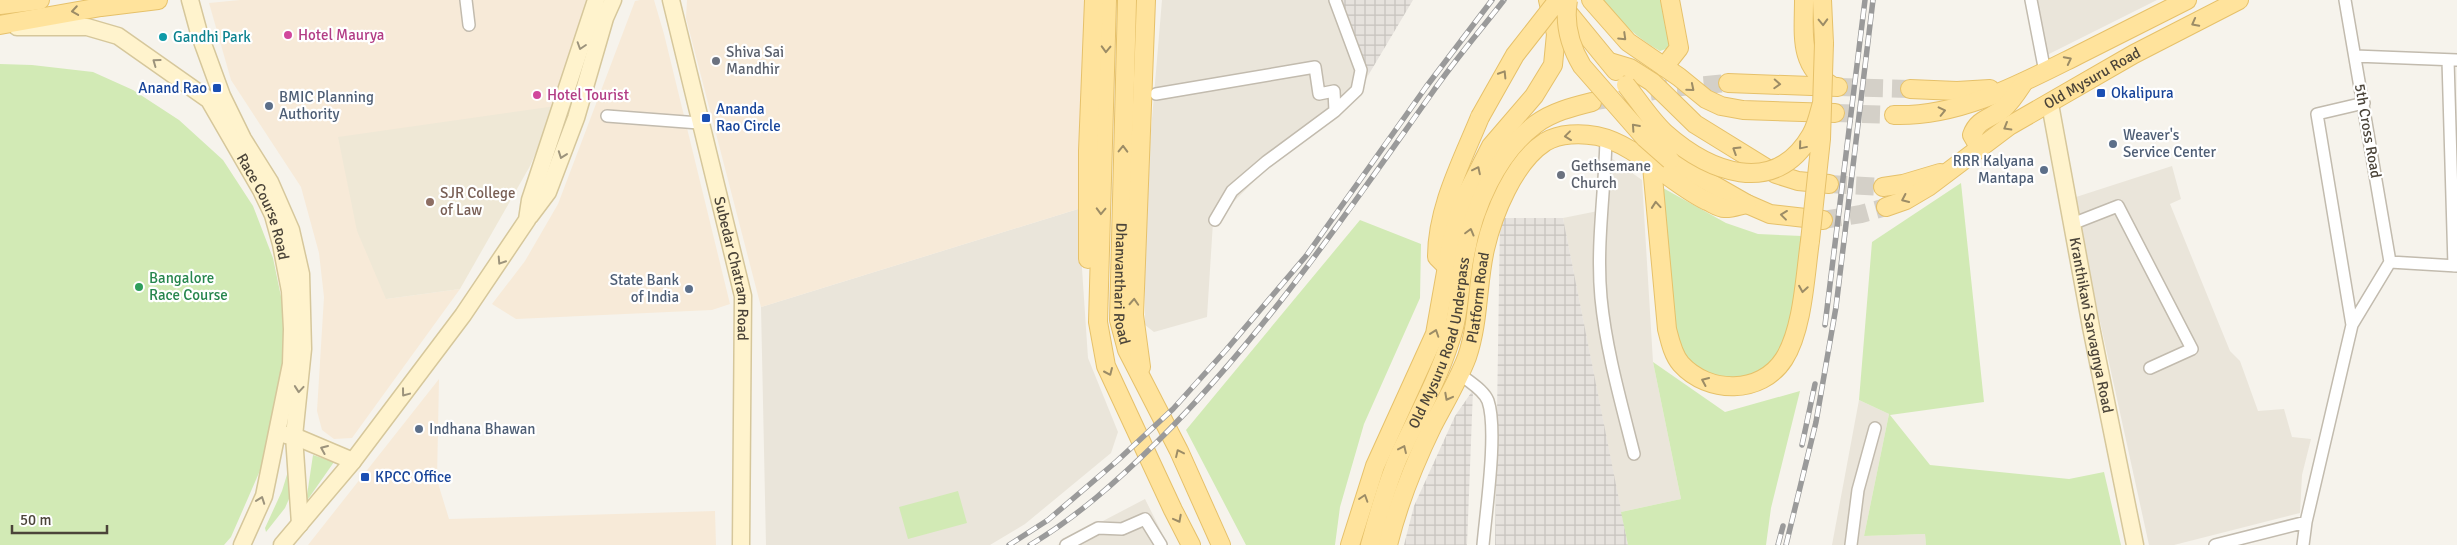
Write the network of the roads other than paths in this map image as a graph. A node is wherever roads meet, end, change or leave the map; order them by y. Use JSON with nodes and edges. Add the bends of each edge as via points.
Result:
{"nodes":[{"id":1,"x":40,"y":0,"type":"edge"},
{"id":2,"x":158,"y":0,"type":"edge"},
{"id":3,"x":183,"y":0,"type":"edge"},
{"id":4,"x":190,"y":0,"type":"edge"},
{"id":5,"x":466,"y":0,"type":"edge"},
{"id":6,"x":596,"y":0,"type":"edge"},
{"id":7,"x":613,"y":0,"type":"edge"},
{"id":8,"x":670,"y":0,"type":"edge"},
{"id":9,"x":1094,"y":0,"type":"edge"},
{"id":10,"x":1107,"y":0,"type":"edge"},
{"id":11,"x":1127,"y":0,"type":"edge"},
{"id":12,"x":1146,"y":0,"type":"edge"},
{"id":13,"x":1335,"y":0,"type":"edge"},
{"id":14,"x":1548,"y":0,"type":"edge"},
{"id":15,"x":1558,"y":0,"type":"edge"},
{"id":16,"x":1568,"y":0,"type":"edge"},
{"id":17,"x":1591,"y":0,"type":"edge"},
{"id":18,"x":1670,"y":0,"type":"edge"},
{"id":19,"x":1804,"y":0,"type":"edge"},
{"id":20,"x":1822,"y":0,"type":"edge"},
{"id":21,"x":2030,"y":0,"type":"edge"},
{"id":22,"x":2187,"y":0,"type":"edge"},
{"id":23,"x":2239,"y":0,"type":"edge"},
{"id":24,"x":2345,"y":0,"type":"edge"},
{"id":25,"x":0,"y":5,"type":"edge"},
{"id":26,"x":469,"y":25,"type":"dead end"},
{"id":27,"x":0,"y":26,"type":"edge"},
{"id":28,"x":2355,"y":56,"type":"junction"},
{"id":29,"x":2452,"y":60,"type":"edge"},
{"id":30,"x":1610,"y":62,"type":"junction"},
{"id":31,"x":1664,"y":67,"type":"junction"},
{"id":32,"x":2045,"y":72,"type":"junction"},
{"id":33,"x":2024,"y":82,"type":"junction"},
{"id":34,"x":1728,"y":83,"type":"tunnel mouth"},
{"id":35,"x":1910,"y":89,"type":"tunnel mouth"},
{"id":36,"x":1156,"y":94,"type":"dead end"},
{"id":37,"x":216,"y":98,"type":"junction"},
{"id":38,"x":1592,"y":102,"type":"tunnel mouth"},
{"id":39,"x":2364,"y":103,"type":"junction"},
{"id":40,"x":2050,"y":104,"type":"junction"},
{"id":41,"x":1828,"y":108,"type":"junction"},
{"id":42,"x":1335,"y":112,"type":"junction"},
{"id":43,"x":1894,"y":115,"type":"tunnel mouth"},
{"id":44,"x":607,"y":116,"type":"dead end"},
{"id":45,"x":699,"y":123,"type":"junction"},
{"id":46,"x":1606,"y":138,"type":"junction"},
{"id":47,"x":1979,"y":147,"type":"junction"},
{"id":48,"x":1652,"y":166,"type":"junction"},
{"id":49,"x":1952,"y":169,"type":"junction"},
{"id":50,"x":1830,"y":184,"type":"tunnel mouth"},
{"id":51,"x":1884,"y":186,"type":"tunnel mouth"},
{"id":52,"x":1747,"y":204,"type":"junction"},
{"id":53,"x":1886,"y":207,"type":"tunnel mouth"},
{"id":54,"x":527,"y":220,"type":"junction"},
{"id":55,"x":1215,"y":220,"type":"dead end"},
{"id":56,"x":1823,"y":220,"type":"tunnel mouth"},
{"id":57,"x":2072,"y":224,"type":"junction"},
{"id":58,"x":2390,"y":262,"type":"junction"},
{"id":59,"x":1446,"y":266,"type":"junction"},
{"id":60,"x":2456,"y":266,"type":"edge"},
{"id":61,"x":1098,"y":322,"type":"junction"},
{"id":62,"x":2352,"y":325,"type":"junction"},
{"id":63,"x":2150,"y":368,"type":"dead end"},
{"id":64,"x":1460,"y":374,"type":"junction"},
{"id":65,"x":1143,"y":385,"type":"junction"},
{"id":66,"x":1875,"y":428,"type":"dead end"},
{"id":67,"x":277,"y":433,"type":"junction"},
{"id":68,"x":294,"y":436,"type":"junction"},
{"id":69,"x":1634,"y":454,"type":"dead end"},
{"id":70,"x":353,"y":461,"type":"junction"},
{"id":71,"x":2306,"y":522,"type":"junction"},
{"id":72,"x":300,"y":524,"type":"junction"},
{"id":73,"x":248,"y":541,"type":"edge"},
{"id":74,"x":282,"y":545,"type":"edge"},
{"id":75,"x":741,"y":545,"type":"edge"},
{"id":76,"x":1066,"y":545,"type":"edge"},
{"id":77,"x":1161,"y":545,"type":"edge"},
{"id":78,"x":1192,"y":545,"type":"edge"},
{"id":79,"x":1221,"y":545,"type":"edge"},
{"id":80,"x":1350,"y":545,"type":"edge"},
{"id":81,"x":1370,"y":545,"type":"edge"},
{"id":82,"x":1388,"y":545,"type":"edge"},
{"id":83,"x":1483,"y":545,"type":"edge"},
{"id":84,"x":1851,"y":545,"type":"edge"},
{"id":85,"x":2136,"y":545,"type":"edge"},
{"id":86,"x":2215,"y":545,"type":"edge"},
{"id":87,"x":2303,"y":545,"type":"edge"}],
"edges":[{"from":1,"to":25,"type":"main road"},
{"from":2,"to":27,"type":"main road","one_way":true},
{"from":3,"to":37,"type":"main road"},
{"from":4,"to":37,"type":"main road"},
{"from":5,"to":26,"type":"street"},
{"from":6,"to":54,"type":"main road","one_way":true,"via":[[530,200]]},
{"from":7,"to":54,"type":"main road","one_way":true,"via":[[576,118],[548,192]]},
{"from":8,"to":45,"type":"main road","name":"Subedar Chatram Road"},
{"from":9,"to":61,"type":"main road","via":[[1088,151],[1088,294]]},
{"from":10,"to":61,"type":"main road","name":"Dhanvanthari Road","one_way":true},
{"from":65,"to":11,"type":"main road","name":"Dhanvanthari Road","one_way":true,"via":[[1127,350],[1119,320]]},
{"from":65,"to":12,"type":"main road","one_way":true,"via":[[1134,315]]},
{"from":13,"to":42,"type":"street","via":[[1361,70],[1357,90]]},
{"from":59,"to":14,"type":"main road","one_way":true,"via":[[1463,202],[1479,166],[1500,134],[1534,96],[1553,64],[1556,34]]},
{"from":15,"to":30,"type":"main road"},
{"from":59,"to":15,"type":"main road","one_way":true,"bridge":true,"via":[[1437,257],[1438,238],[1447,201],[1480,117],[1516,55]]},
{"from":52,"to":16,"type":"main road","one_way":true,"bridge":true,"via":[[1670,160],[1644,138],[1576,56],[1568,31]]},
{"from":17,"to":31,"type":"main road","one_way":true,"via":[[1628,42]]},
{"from":18,"to":31,"type":"main road","via":[[1679,48]]},
{"from":34,"to":19,"type":"main road","one_way":true,"via":[[1836,87],[1820,78],[1806,55]]},
{"from":20,"to":41,"type":"main road","one_way":true,"bridge":true},
{"from":21,"to":32,"type":"street"},
{"from":32,"to":22,"type":"main road","name":"Old Mysuru Road","one_way":true},
{"from":23,"to":40,"type":"main road","name":"Old Mysuru Road","one_way":true,"via":[[2134,54]]},
{"from":24,"to":28,"type":"street","name":"5th Cross Road"},
{"from":37,"to":27,"type":"main road","name":"Race Course Road","one_way":true,"via":[[118,36],[87,27]]},
{"from":28,"to":29,"type":"street"},
{"from":28,"to":39,"type":"street","name":"5th Cross Road"},
{"from":29,"to":60,"type":"street"},
{"from":41,"to":30,"type":"main road","one_way":true,"bridge":true,"via":[[1789,160],[1763,172],[1748,174],[1720,169],[1695,156],[1654,121]]},
{"from":50,"to":30,"type":"main road","one_way":true,"via":[[1798,181],[1776,174],[1695,124],[1652,82],[1630,68]]},
{"from":31,"to":41,"type":"main road","one_way":true,"via":[[1720,106],[1743,110]]},
{"from":32,"to":33,"type":"main road","name":"Old Mysuru Road"},
{"from":33,"to":35,"type":"main road","via":[[1974,91]]},
{"from":43,"to":33,"type":"main road","one_way":true,"via":[[1948,110]]},
{"from":33,"to":47,"type":"main road","via":[[2003,109],[1983,119],[1974,128],[1972,135]]},
{"from":36,"to":42,"type":"street","via":[[1315,67],[1319,94],[1334,91]]},
{"from":37,"to":67,"type":"main road","name":"Race Course Road","via":[[273,215],[290,291],[291,364]]},
{"from":37,"to":68,"type":"main road","name":"Race Course Road","one_way":true,"via":[[270,182],[290,230],[301,274],[303,349]]},
{"from":81,"to":38,"type":"main road","name":"Old Mysuru Road Underpass","one_way":true,"via":[[1397,460],[1451,339],[1465,255],[1484,197],[1510,148],[1524,134],[1553,114]]},
{"from":39,"to":58,"type":"street","name":"5th Cross Road"},
{"from":39,"to":62,"type":"street","via":[[2317,114]]},
{"from":40,"to":47,"type":"main road","name":"Old Mysuru Road","one_way":true},
{"from":40,"to":57,"type":"main road","name":"Kranthikavi Sarvagnya Road"},
{"from":41,"to":48,"type":"main road","one_way":true,"bridge":true,"via":[[1796,327],[1784,360],[1760,380],[1727,386],[1700,380],[1674,354],[1666,329]]},
{"from":42,"to":55,"type":"street","via":[[1266,162],[1232,192]]},
{"from":44,"to":45,"type":"street"},
{"from":45,"to":75,"type":"main road","name":"Subedar Chatram Road","via":[[742,296]]},
{"from":46,"to":48,"type":"main road","name":"Platform Road"},
{"from":46,"to":64,"type":"main road","name":"Platform Road","one_way":true,"via":[[1580,134],[1554,138],[1534,152],[1509,184],[1491,225],[1484,251],[1476,320]]},
{"from":46,"to":69,"type":"street","via":[[1601,296],[1605,331]]},
{"from":47,"to":49,"type":"main road","name":"Old Mysuru Road"},
{"from":48,"to":52,"type":"main road","name":"Platform Road","via":[[1723,209]]},
{"from":49,"to":51,"type":"main road","via":[[1903,184]]},
{"from":49,"to":53,"type":"main road","one_way":true,"via":[[1906,200]]},
{"from":56,"to":52,"type":"main road","one_way":true,"via":[[1770,214]]},
{"from":54,"to":70,"type":"main road","one_way":true,"via":[[457,323]]},
{"from":57,"to":63,"type":"street","via":[[2118,206],[2192,349]]},
{"from":57,"to":85,"type":"main road","name":"Kranthikavi Sarvagnya Road"},
{"from":58,"to":60,"type":"street"},
{"from":58,"to":62,"type":"street"},
{"from":80,"to":59,"type":"main road","one_way":true,"via":[[1375,466],[1435,334]]},
{"from":61,"to":78,"type":"main road","name":"Dhanvanthari Road","one_way":true,"via":[[1106,366]]},
{"from":62,"to":71,"type":"street"},
{"from":64,"to":82,"type":"main road","name":"Platform Road","one_way":true,"via":[[1433,426],[1400,506]]},
{"from":64,"to":83,"type":"street","via":[[1484,394],[1490,414]]},
{"from":79,"to":65,"type":"main road","name":"Dhanvanthari Road","one_way":true,"via":[[1179,451]]},
{"from":66,"to":84,"type":"street","via":[[1858,490]]},
{"from":67,"to":68,"type":"main road"},
{"from":73,"to":67,"type":"main road","name":"Race Course Road","one_way":true,"via":[[264,496]]},
{"from":70,"to":68,"type":"main road","one_way":true},
{"from":68,"to":72,"type":"main road","name":"Race Course Road"},
{"from":70,"to":72,"type":"main road"},
{"from":71,"to":86,"type":"street"},
{"from":71,"to":87,"type":"street"},
{"from":72,"to":74,"type":"main road"},
{"from":76,"to":77,"type":"street","via":[[1098,528],[1122,528],[1145,518]]}]}
